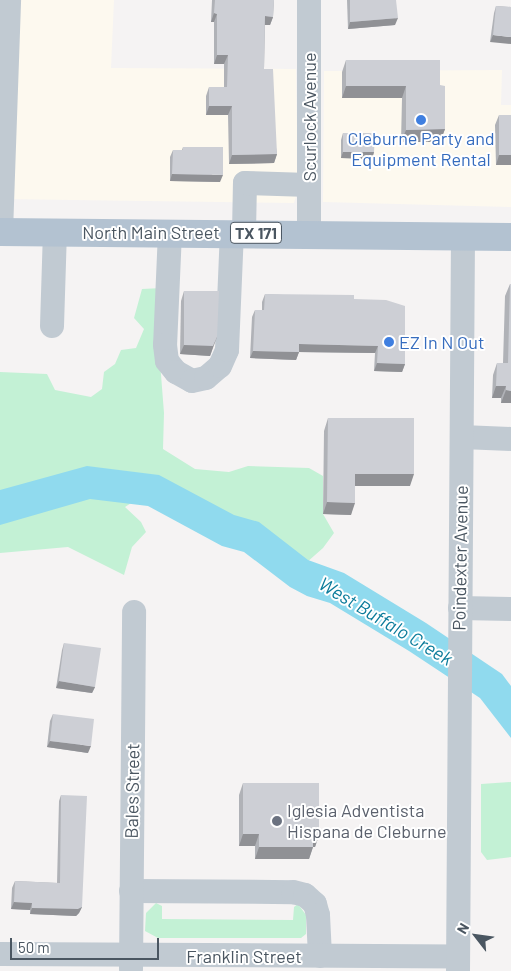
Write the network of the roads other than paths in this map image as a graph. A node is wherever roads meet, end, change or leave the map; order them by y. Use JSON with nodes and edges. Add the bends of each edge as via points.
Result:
{"nodes":[{"id":1,"x":9,"y":0,"type":"edge"},
{"id":2,"x":310,"y":0,"type":"edge"},
{"id":3,"x":309,"y":185,"type":"junction"},
{"id":4,"x":0,"y":232,"type":"edge"},
{"id":5,"x":54,"y":232,"type":"junction"},
{"id":6,"x":170,"y":232,"type":"junction"},
{"id":7,"x":238,"y":233,"type":"junction"},
{"id":8,"x":309,"y":234,"type":"junction"},
{"id":9,"x":463,"y":236,"type":"junction"},
{"id":10,"x":511,"y":237,"type":"edge"},
{"id":11,"x":52,"y":326,"type":"dead end"},
{"id":12,"x":462,"y":437,"type":"junction"},
{"id":13,"x":511,"y":439,"type":"edge"},
{"id":14,"x":511,"y":609,"type":"edge"},
{"id":15,"x":134,"y":612,"type":"dead end"},
{"id":16,"x":460,"y":618,"type":"junction"},
{"id":17,"x":131,"y":891,"type":"junction"},
{"id":18,"x":0,"y":954,"type":"edge"},
{"id":19,"x":320,"y":956,"type":"junction"},
{"id":20,"x":131,"y":963,"type":"edge"},
{"id":21,"x":458,"y":963,"type":"edge"},
{"id":22,"x":290,"y":964,"type":"edge"}],
"edges":[{"from":1,"to":4,"type":"street"},
{"from":2,"to":3,"type":"street","name":"Scurlock Avenue"},
{"from":3,"to":7,"type":"street","via":[[245,183]]},
{"from":3,"to":8,"type":"street","name":"Scurlock Avenue"},
{"from":4,"to":5,"type":"main road","name":"North Main Street","number":"TX 171"},
{"from":5,"to":6,"type":"main road","name":"North Main Street","number":"TX 171"},
{"from":5,"to":11,"type":"street"},
{"from":6,"to":7,"type":"main road","name":"North Main Street","number":"TX 171"},
{"from":6,"to":7,"type":"street","via":[[164,345],[167,361],[176,372],[192,380],[206,378],[220,366],[227,350]]},
{"from":7,"to":8,"type":"main road","name":"North Main Street","number":"TX 171"},
{"from":8,"to":9,"type":"main road","name":"North Main Street","number":"TX 171"},
{"from":9,"to":10,"type":"main road","name":"North Main Street","number":"TX 171"},
{"from":9,"to":12,"type":"street","name":"Poindexter Avenue"},
{"from":12,"to":13,"type":"street"},
{"from":12,"to":16,"type":"street","name":"Poindexter Avenue"},
{"from":14,"to":16,"type":"street"},
{"from":15,"to":17,"type":"street","name":"Bales Street"},
{"from":16,"to":21,"type":"street","name":"Poindexter Avenue"},
{"from":17,"to":19,"type":"street","via":[[293,892],[305,895],[315,904],[318,915]]},
{"from":17,"to":20,"type":"street","name":"Bales Street"},
{"from":18,"to":20,"type":"street","name":"Franklin Street"},
{"from":19,"to":21,"type":"street","name":"Franklin Street"},
{"from":19,"to":22,"type":"street","name":"Franklin Street"},
{"from":20,"to":22,"type":"street","name":"Franklin Street"}]}
